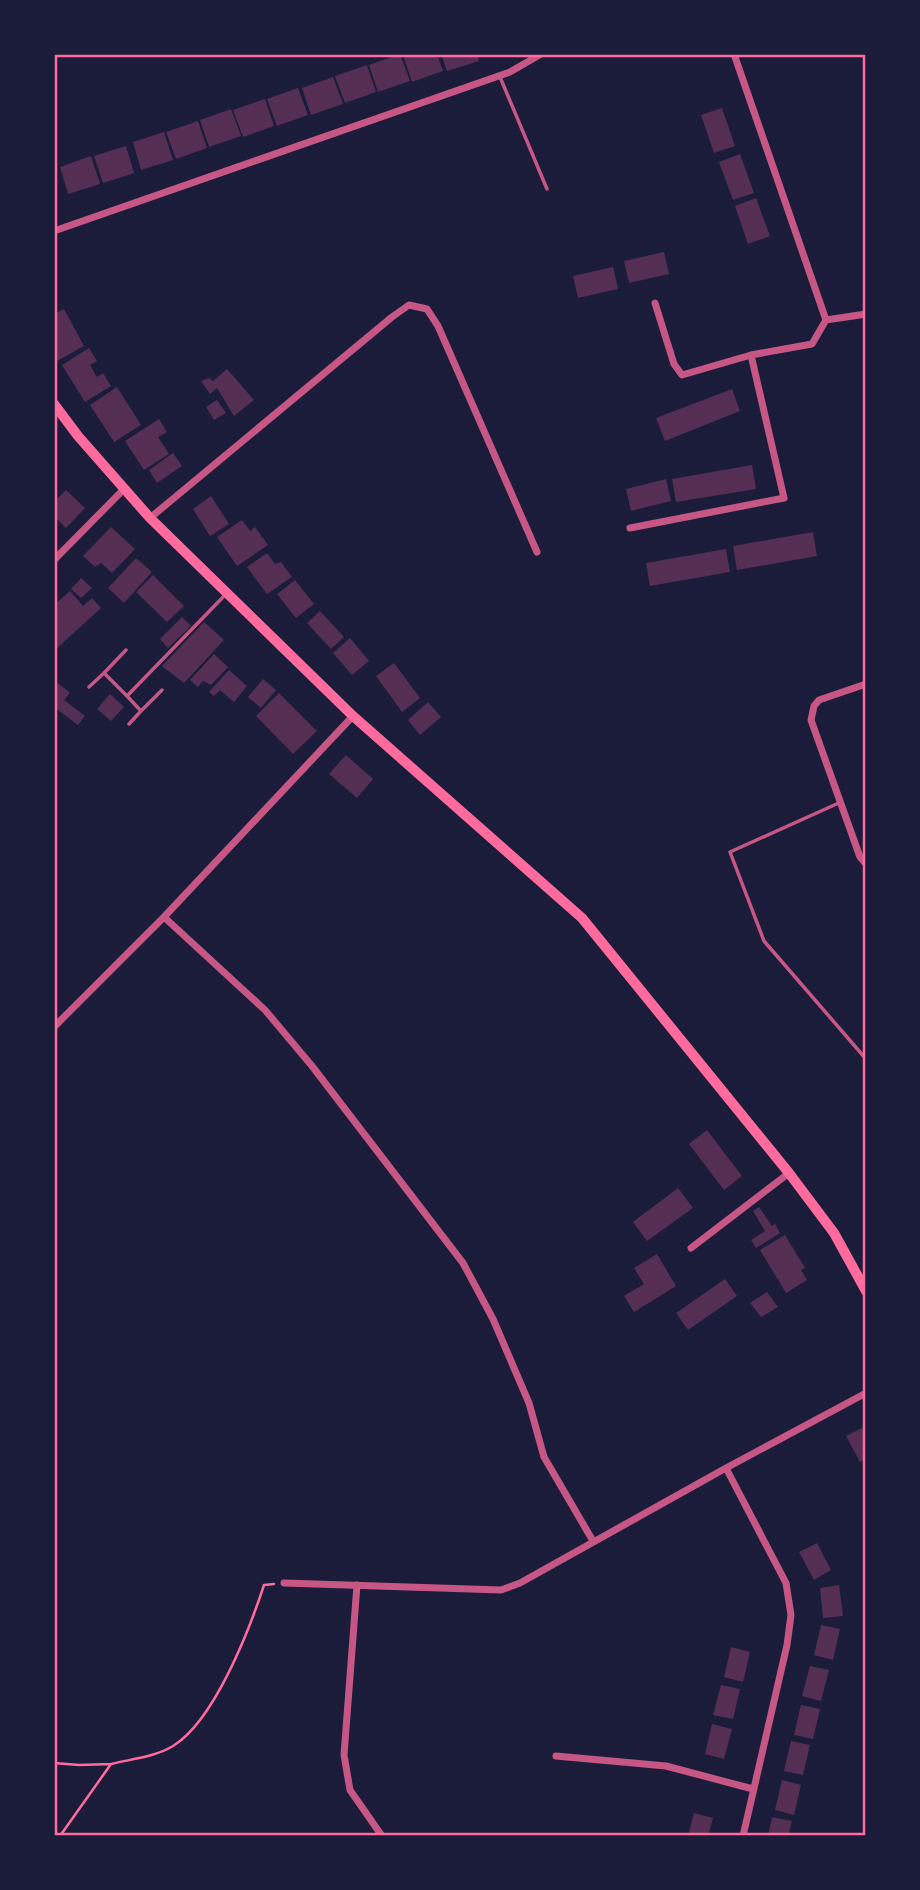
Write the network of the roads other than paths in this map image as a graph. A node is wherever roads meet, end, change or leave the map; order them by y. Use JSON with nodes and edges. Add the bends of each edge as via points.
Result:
{"nodes":[{"id":1,"x":541,"y":54,"type":"edge"},
{"id":2,"x":734,"y":54,"type":"edge"},
{"id":3,"x":499,"y":75,"type":"junction"},
{"id":4,"x":547,"y":189,"type":"dead end"},
{"id":5,"x":54,"y":231,"type":"edge"},
{"id":6,"x":655,"y":303,"type":"dead end"},
{"id":7,"x":866,"y":314,"type":"edge"},
{"id":8,"x":826,"y":320,"type":"junction"},
{"id":9,"x":751,"y":355,"type":"junction"},
{"id":10,"x":54,"y":404,"type":"edge"},
{"id":11,"x":124,"y":489,"type":"junction"},
{"id":12,"x":150,"y":518,"type":"junction"},
{"id":13,"x":630,"y":528,"type":"dead end"},
{"id":14,"x":537,"y":552,"type":"dead end"},
{"id":15,"x":54,"y":560,"type":"edge"},
{"id":16,"x":228,"y":592,"type":"junction"},
{"id":17,"x":125,"y":650,"type":"dead end"},
{"id":18,"x":104,"y":673,"type":"junction"},
{"id":19,"x":866,"y":684,"type":"edge"},
{"id":20,"x":89,"y":687,"type":"dead end"},
{"id":21,"x":162,"y":690,"type":"dead end"},
{"id":22,"x":127,"y":696,"type":"junction"},
{"id":23,"x":141,"y":711,"type":"junction"},
{"id":24,"x":353,"y":716,"type":"junction"},
{"id":25,"x":129,"y":724,"type":"dead end"},
{"id":26,"x":841,"y":802,"type":"junction"},
{"id":27,"x":866,"y":864,"type":"edge"},
{"id":28,"x":164,"y":917,"type":"junction"},
{"id":29,"x":54,"y":1027,"type":"edge"},
{"id":30,"x":866,"y":1059,"type":"edge"},
{"id":31,"x":789,"y":1173,"type":"junction"},
{"id":32,"x":691,"y":1248,"type":"dead end"},
{"id":33,"x":866,"y":1291,"type":"edge"},
{"id":34,"x":866,"y":1393,"type":"edge"},
{"id":35,"x":726,"y":1468,"type":"junction"},
{"id":36,"x":593,"y":1541,"type":"junction"},
{"id":37,"x":284,"y":1583,"type":"road end"},
{"id":38,"x":357,"y":1585,"type":"junction"},
{"id":39,"x":556,"y":1756,"type":"dead end"},
{"id":40,"x":753,"y":1789,"type":"junction"},
{"id":41,"x":382,"y":1836,"type":"edge"},
{"id":42,"x":743,"y":1836,"type":"edge"}],
"edges":[{"from":1,"to":3,"type":"street"},
{"from":2,"to":8,"type":"street"},
{"from":3,"to":4,"type":"lane"},
{"from":3,"to":5,"type":"street"},
{"from":6,"to":9,"type":"street","via":[[674,364],[682,375]]},
{"from":7,"to":8,"type":"street"},
{"from":8,"to":9,"type":"street","via":[[812,344]]},
{"from":9,"to":13,"type":"street","via":[[784,498]]},
{"from":10,"to":11,"type":"main road"},
{"from":11,"to":12,"type":"main road"},
{"from":11,"to":15,"type":"street"},
{"from":12,"to":14,"type":"street","via":[[409,305],[427,309],[438,326]]},
{"from":12,"to":16,"type":"main road"},
{"from":16,"to":22,"type":"lane"},
{"from":16,"to":24,"type":"main road"},
{"from":17,"to":18,"type":"lane"},
{"from":18,"to":20,"type":"lane"},
{"from":18,"to":22,"type":"lane"},
{"from":19,"to":26,"type":"street","via":[[819,701],[811,720]]},
{"from":21,"to":23,"type":"lane"},
{"from":22,"to":23,"type":"lane"},
{"from":23,"to":25,"type":"lane"},
{"from":24,"to":28,"type":"street"},
{"from":24,"to":31,"type":"main road","via":[[582,918]]},
{"from":26,"to":27,"type":"street"},
{"from":26,"to":30,"type":"lane","via":[[730,852],[764,941]]},
{"from":28,"to":29,"type":"street"},
{"from":28,"to":36,"type":"street","via":[[265,1010],[463,1263],[529,1403],[544,1457]]},
{"from":31,"to":32,"type":"street"},
{"from":31,"to":33,"type":"main road","via":[[834,1233]]},
{"from":34,"to":35,"type":"street"},
{"from":35,"to":36,"type":"street"},
{"from":35,"to":40,"type":"street","via":[[786,1584],[791,1615]]},
{"from":36,"to":38,"type":"street","via":[[501,1590]]},
{"from":37,"to":38,"type":"street"},
{"from":38,"to":41,"type":"street","via":[[344,1755],[350,1790]]},
{"from":39,"to":40,"type":"street","via":[[666,1766]]},
{"from":40,"to":42,"type":"street"}]}
